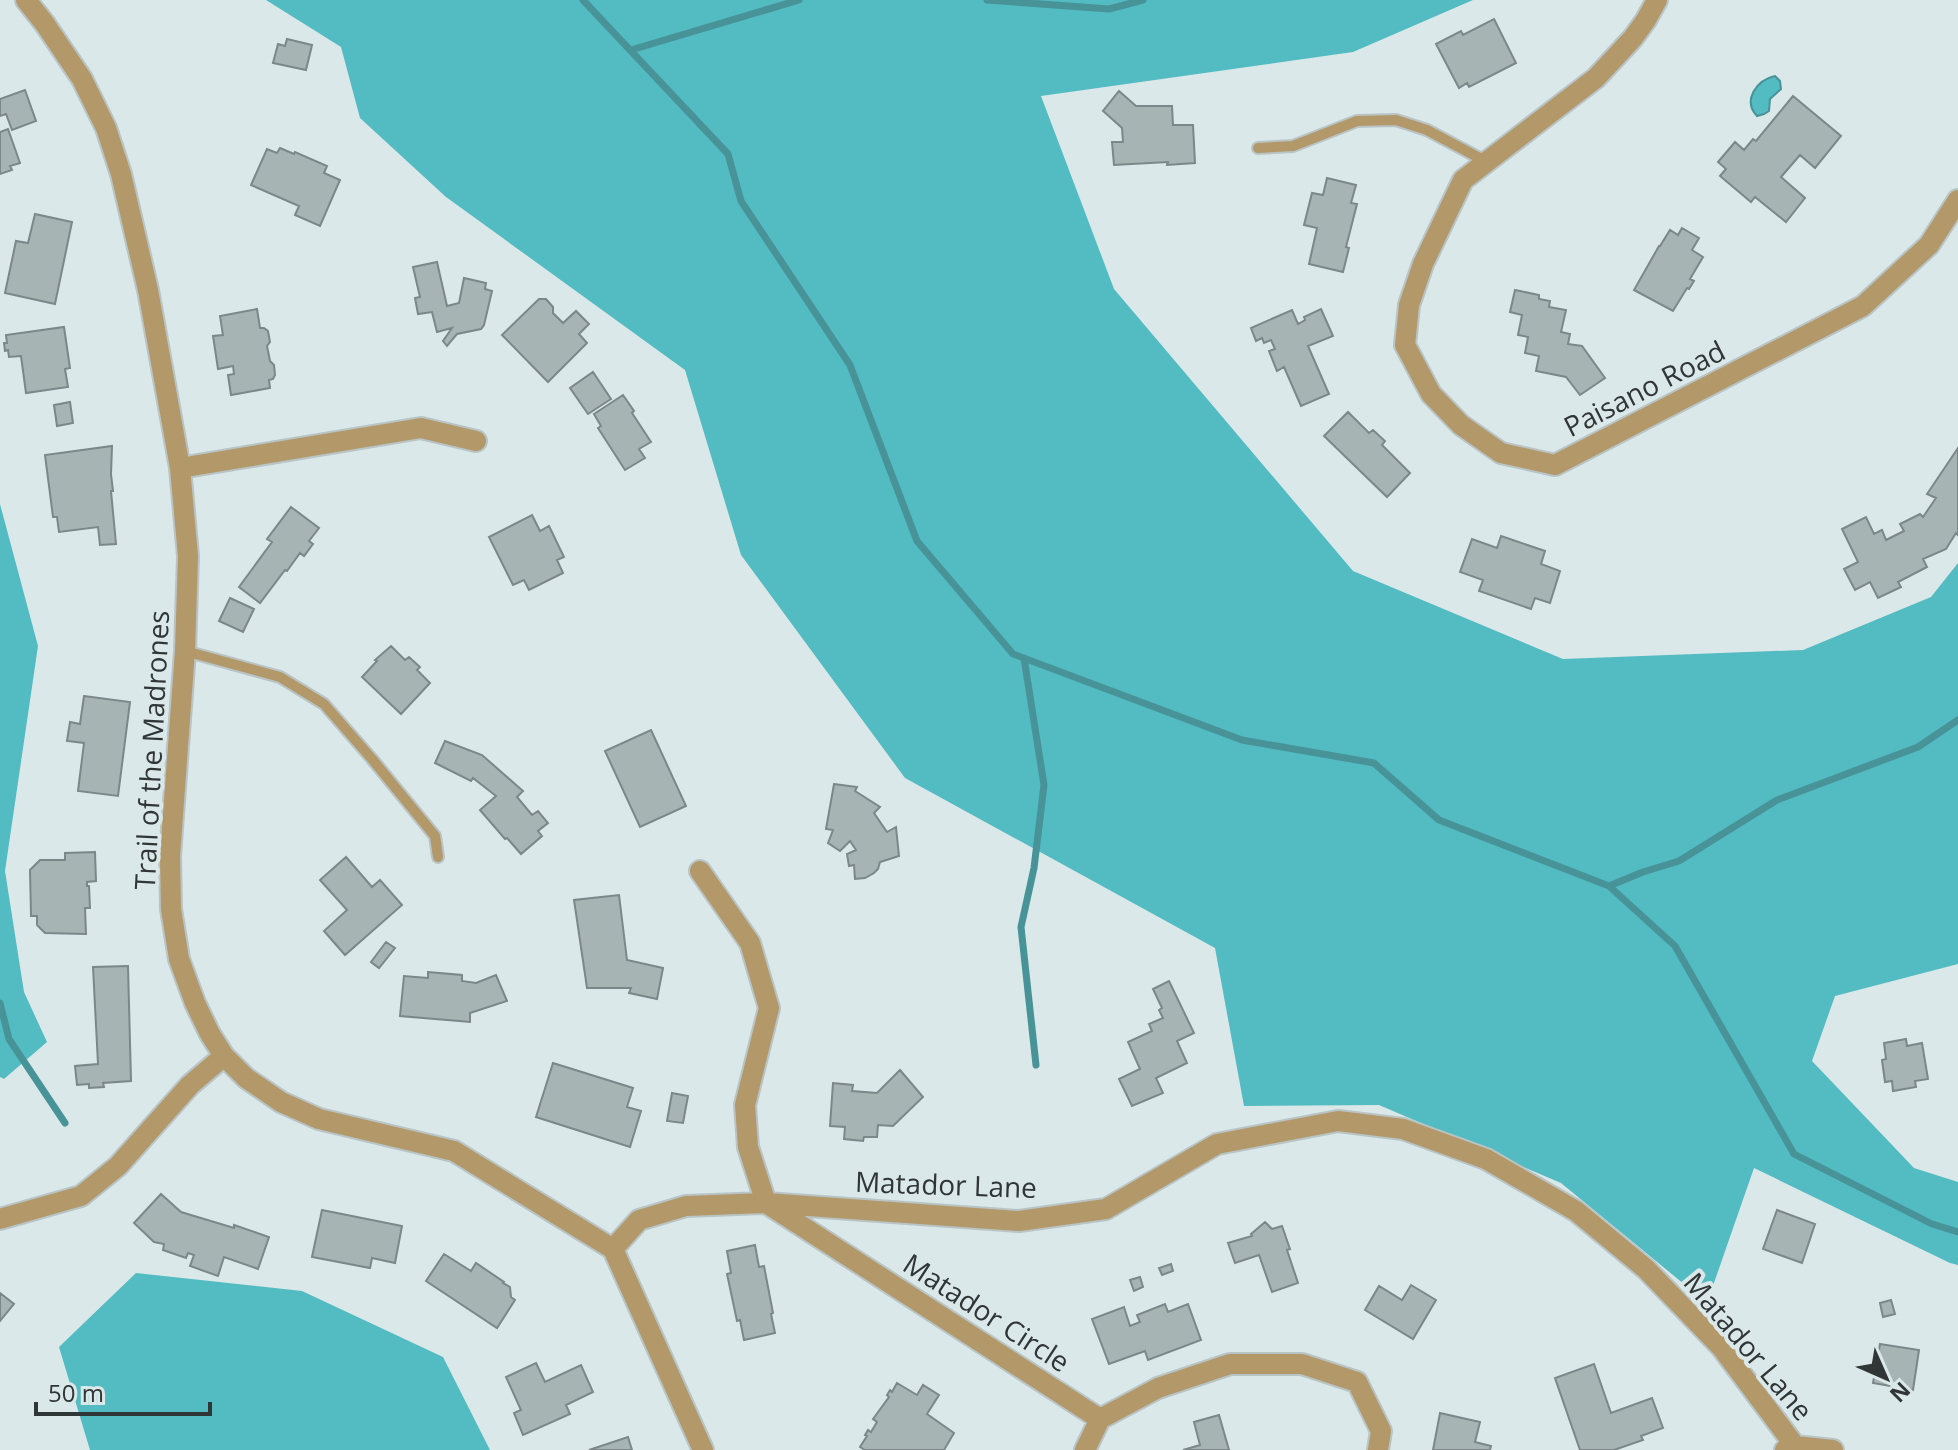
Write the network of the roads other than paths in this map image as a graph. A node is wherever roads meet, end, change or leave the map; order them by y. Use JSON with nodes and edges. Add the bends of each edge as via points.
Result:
{"nodes":[{"id":1,"x":26,"y":0,"type":"edge"},
{"id":2,"x":1657,"y":0,"type":"edge"},
{"id":3,"x":1258,"y":148,"type":"dead end"},
{"id":4,"x":1487,"y":162,"type":"junction"},
{"id":5,"x":1958,"y":200,"type":"edge"},
{"id":6,"x":476,"y":441,"type":"dead end"},
{"id":7,"x":180,"y":468,"type":"junction"},
{"id":8,"x":185,"y":651,"type":"junction"},
{"id":9,"x":438,"y":857,"type":"dead end"},
{"id":10,"x":700,"y":871,"type":"dead end"},
{"id":11,"x":224,"y":1056,"type":"junction"},
{"id":12,"x":766,"y":1203,"type":"junction"},
{"id":13,"x":0,"y":1219,"type":"edge"},
{"id":14,"x":613,"y":1249,"type":"junction"},
{"id":15,"x":1100,"y":1419,"type":"junction"},
{"id":16,"x":1790,"y":1448,"type":"edge"},
{"id":17,"x":703,"y":1450,"type":"edge"},
{"id":18,"x":1085,"y":1450,"type":"edge"},
{"id":19,"x":1378,"y":1450,"type":"edge"},
{"id":20,"x":1833,"y":1450,"type":"edge"}],
"edges":[{"from":1,"to":7,"type":"street","name":"Trail of the Madrones","via":[[82,79],[106,128],[148,290]]},
{"from":2,"to":4,"type":"street","name":"Paisano Road","via":[[1633,38],[1596,78]]},
{"from":3,"to":4,"type":"lane","via":[[1293,146],[1357,121],[1396,120]]},
{"from":4,"to":5,"type":"street","name":"Paisano Road","via":[[1463,180],[1423,264],[1409,305],[1405,345],[1431,394],[1461,425],[1501,453],[1555,465],[1863,306],[1929,245]]},
{"from":6,"to":7,"type":"street","via":[[421,428]]},
{"from":7,"to":8,"type":"street","name":"Trail of the Madrones","via":[[188,556]]},
{"from":8,"to":9,"type":"lane","via":[[280,677],[324,704],[435,836]]},
{"from":8,"to":11,"type":"street","name":"Trail of the Madrones","via":[[171,909],[179,959],[195,1003]]},
{"from":10,"to":12,"type":"street","via":[[750,943],[769,1008],[745,1105],[748,1147]]},
{"from":11,"to":13,"type":"street","via":[[190,1085],[118,1166],[81,1196]]},
{"from":11,"to":14,"type":"street","name":"Trail of the Madrones","via":[[281,1102],[319,1119],[454,1151]]},
{"from":12,"to":14,"type":"street","name":"Matador Lane","via":[[686,1206],[639,1220]]},
{"from":12,"to":15,"type":"street","name":"Matador Circle"},
{"from":12,"to":16,"type":"street","name":"Matador Lane","via":[[1019,1221],[1106,1209],[1217,1144],[1338,1121],[1403,1129],[1486,1159],[1576,1211],[1646,1269],[1722,1348]]},
{"from":14,"to":17,"type":"street"},
{"from":15,"to":18,"type":"street"},
{"from":15,"to":19,"type":"street","via":[[1158,1388],[1230,1364],[1302,1364],[1357,1382],[1381,1431]]},
{"from":16,"to":20,"type":"street"}]}
